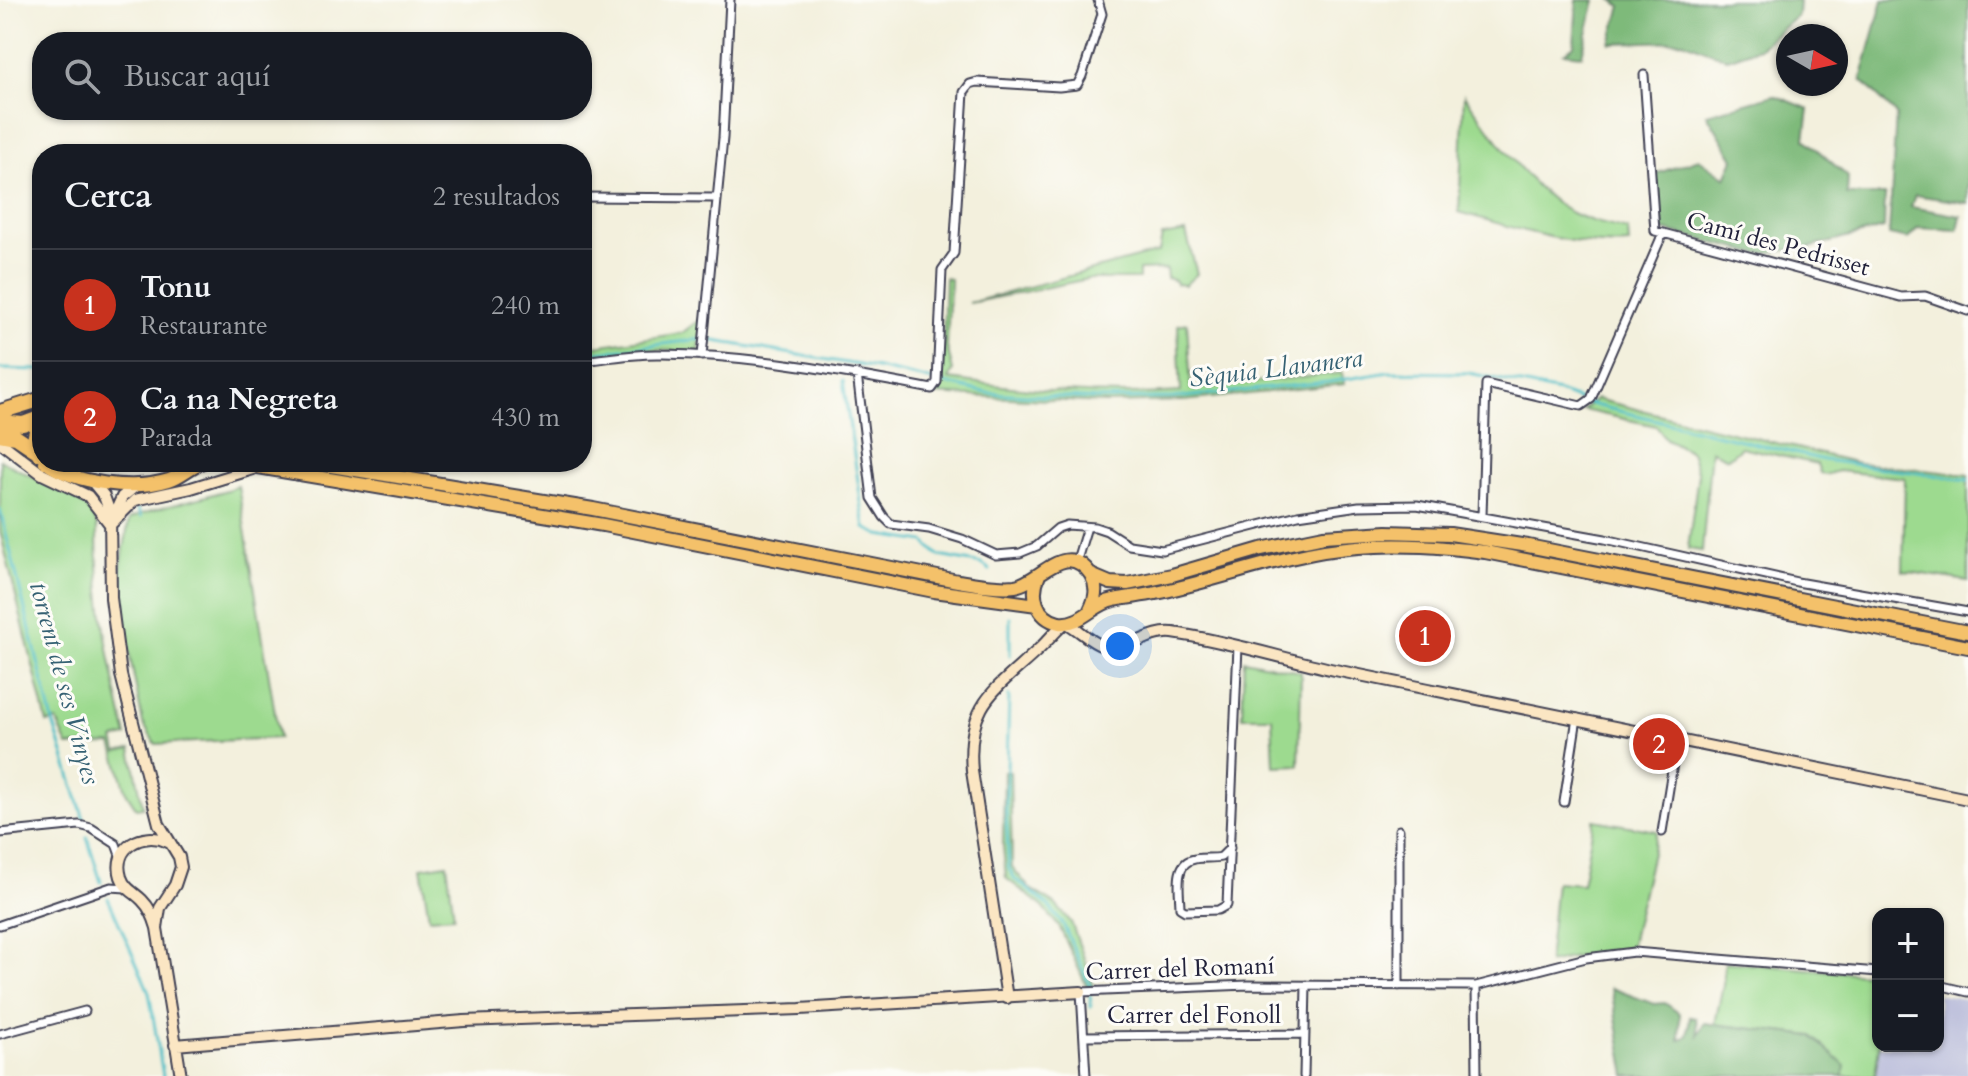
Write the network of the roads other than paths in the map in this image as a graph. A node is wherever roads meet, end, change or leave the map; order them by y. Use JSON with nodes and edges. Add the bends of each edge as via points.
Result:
{"nodes":[{"id":1,"x":730,"y":0,"type":"edge"},
{"id":2,"x":1098,"y":0,"type":"edge"},
{"id":3,"x":1644,"y":75,"type":"dead end"},
{"id":4,"x":592,"y":197,"type":"edge"},
{"id":5,"x":716,"y":198,"type":"junction"},
{"id":6,"x":1663,"y":233,"type":"junction"},
{"id":7,"x":1968,"y":311,"type":"edge"},
{"id":8,"x":702,"y":356,"type":"junction"},
{"id":9,"x":592,"y":360,"type":"edge"},
{"id":10,"x":857,"y":374,"type":"junction"},
{"id":11,"x":32,"y":402,"type":"edge"},
{"id":12,"x":0,"y":412,"type":"edge"},
{"id":13,"x":32,"y":421,"type":"edge"},
{"id":14,"x":0,"y":422,"type":"edge"},
{"id":15,"x":0,"y":434,"type":"edge"},
{"id":16,"x":0,"y":442,"type":"edge"},
{"id":17,"x":32,"y":450,"type":"edge"},
{"id":18,"x":32,"y":466,"type":"edge"},
{"id":19,"x":39,"y":472,"type":"edge"},
{"id":20,"x":65,"y":472,"type":"edge"},
{"id":21,"x":181,"y":472,"type":"edge"},
{"id":22,"x":239,"y":472,"type":"edge"},
{"id":23,"x":283,"y":472,"type":"edge"},
{"id":24,"x":368,"y":472,"type":"edge"},
{"id":25,"x":91,"y":480,"type":"junction"},
{"id":26,"x":138,"y":484,"type":"junction"},
{"id":27,"x":1482,"y":516,"type":"junction"},
{"id":28,"x":110,"y":525,"type":"junction"},
{"id":29,"x":1087,"y":527,"type":"junction"},
{"id":30,"x":1076,"y":563,"type":"junction"},
{"id":31,"x":1039,"y":575,"type":"junction"},
{"id":32,"x":1091,"y":575,"type":"junction"},
{"id":33,"x":1037,"y":605,"type":"junction"},
{"id":34,"x":1088,"y":612,"type":"junction"},
{"id":35,"x":1968,"y":612,"type":"edge"},
{"id":36,"x":1046,"y":616,"type":"junction"},
{"id":37,"x":1066,"y":623,"type":"junction"},
{"id":38,"x":1968,"y":632,"type":"edge"},
{"id":39,"x":1087,"y":637,"type":"junction"},
{"id":40,"x":1045,"y":643,"type":"junction"},
{"id":41,"x":1238,"y":646,"type":"junction"},
{"id":42,"x":1968,"y":647,"type":"edge"},
{"id":43,"x":1577,"y":718,"type":"junction"},
{"id":44,"x":1677,"y":739,"type":"junction"},
{"id":45,"x":1968,"y":799,"type":"edge"},
{"id":46,"x":1564,"y":802,"type":"dead end"},
{"id":47,"x":156,"y":812,"type":"junction"},
{"id":48,"x":1399,"y":830,"type":"dead end"},
{"id":49,"x":1662,"y":832,"type":"dead end"},
{"id":50,"x":0,"y":833,"type":"edge"},
{"id":51,"x":138,"y":840,"type":"junction"},
{"id":52,"x":168,"y":842,"type":"junction"},
{"id":53,"x":116,"y":844,"type":"junction"},
{"id":54,"x":1230,"y":848,"type":"junction"},
{"id":55,"x":121,"y":858,"type":"junction"},
{"id":56,"x":120,"y":872,"type":"junction"},
{"id":57,"x":111,"y":887,"type":"junction"},
{"id":58,"x":126,"y":888,"type":"junction"},
{"id":59,"x":168,"y":892,"type":"junction"},
{"id":60,"x":139,"y":896,"type":"junction"},
{"id":61,"x":0,"y":925,"type":"edge"},
{"id":62,"x":157,"y":928,"type":"junction"},
{"id":63,"x":1872,"y":972,"type":"edge"},
{"id":64,"x":1306,"y":985,"type":"junction"},
{"id":65,"x":1399,"y":986,"type":"junction"},
{"id":66,"x":1476,"y":986,"type":"junction"},
{"id":67,"x":1944,"y":986,"type":"edge"},
{"id":68,"x":1081,"y":992,"type":"junction"},
{"id":69,"x":1968,"y":992,"type":"edge"},
{"id":70,"x":1007,"y":998,"type":"junction"},
{"id":71,"x":85,"y":1011,"type":"dead end"},
{"id":72,"x":0,"y":1034,"type":"edge"},
{"id":73,"x":1305,"y":1034,"type":"junction"},
{"id":74,"x":1084,"y":1036,"type":"junction"},
{"id":75,"x":175,"y":1045,"type":"junction"},
{"id":76,"x":181,"y":1076,"type":"edge"},
{"id":77,"x":1086,"y":1076,"type":"edge"},
{"id":78,"x":1304,"y":1076,"type":"edge"},
{"id":79,"x":1477,"y":1076,"type":"edge"}],
"edges":[{"from":1,"to":5,"type":"street"},
{"from":2,"to":10,"type":"street","via":[[1102,14],[1077,85],[977,82],[964,92],[954,253],[942,270],[937,382],[932,389]]},
{"from":3,"to":6,"type":"street","via":[[1655,231]]},
{"from":4,"to":5,"type":"street"},
{"from":5,"to":8,"type":"street"},
{"from":6,"to":7,"type":"street","name":"Camí des Pedrisset"},
{"from":6,"to":27,"type":"street","name":"Camí des Pedrisset","via":[[1591,399],[1581,406],[1486,384]]},
{"from":8,"to":9,"type":"street","via":[[660,353]]},
{"from":8,"to":10,"type":"street"},
{"from":10,"to":29,"type":"street","via":[[872,498],[891,524],[929,529],[984,552],[1008,555],[1037,546],[1058,528]]},
{"from":11,"to":12,"type":"highway"},
{"from":13,"to":14,"type":"highway"},
{"from":15,"to":17,"type":"highway","via":[[16,437]]},
{"from":16,"to":18,"type":"street"},
{"from":19,"to":28,"type":"street","via":[[88,496]]},
{"from":20,"to":25,"type":"main road"},
{"from":21,"to":26,"type":"main road","via":[[169,481]]},
{"from":22,"to":28,"type":"street","via":[[135,500]]},
{"from":23,"to":33,"type":"main road","via":[[603,525],[934,591]]},
{"from":24,"to":31,"type":"main road","via":[[593,509],[958,581],[1014,586]]},
{"from":25,"to":26,"type":"main road"},
{"from":25,"to":28,"type":"street","via":[[104,496]]},
{"from":26,"to":28,"type":"street","via":[[117,504]]},
{"from":27,"to":29,"type":"street","via":[[1417,505],[1359,506],[1286,517],[1162,550],[1129,545],[1107,531]]},
{"from":27,"to":35,"type":"street"},
{"from":28,"to":47,"type":"street","via":[[114,634]]},
{"from":29,"to":30,"type":"street"},
{"from":30,"to":31,"type":"main road","via":[[1054,563]]},
{"from":30,"to":32,"type":"main road"},
{"from":31,"to":33,"type":"main road"},
{"from":32,"to":34,"type":"main road","via":[[1096,595]]},
{"from":32,"to":38,"type":"main road","via":[[1127,584],[1324,536],[1435,533],[1528,546]]},
{"from":33,"to":36,"type":"main road"},
{"from":34,"to":37,"type":"main road"},
{"from":34,"to":39,"type":"street"},
{"from":34,"to":42,"type":"main road","via":[[1112,600],[1296,556],[1420,545],[1485,552]]},
{"from":36,"to":37,"type":"main road"},
{"from":36,"to":40,"type":"street"},
{"from":37,"to":39,"type":"street"},
{"from":37,"to":40,"type":"street"},
{"from":39,"to":41,"type":"street","via":[[1113,648],[1164,633]]},
{"from":40,"to":70,"type":"street","via":[[999,684],[981,708],[971,739]]},
{"from":41,"to":43,"type":"street"},
{"from":41,"to":54,"type":"street"},
{"from":43,"to":44,"type":"street"},
{"from":43,"to":46,"type":"street"},
{"from":44,"to":45,"type":"street"},
{"from":44,"to":49,"type":"street"},
{"from":47,"to":51,"type":"street"},
{"from":47,"to":52,"type":"street"},
{"from":48,"to":65,"type":"street"},
{"from":50,"to":53,"type":"street","via":[[66,824],[91,828]]},
{"from":51,"to":52,"type":"street","via":[[151,836]]},
{"from":51,"to":53,"type":"street"},
{"from":51,"to":55,"type":"street"},
{"from":52,"to":59,"type":"street","via":[[181,867]]},
{"from":53,"to":55,"type":"street"},
{"from":54,"to":54,"type":"street","via":[[1227,905],[1218,910],[1180,908],[1184,862],[1221,857]]},
{"from":55,"to":56,"type":"street"},
{"from":56,"to":57,"type":"street"},
{"from":56,"to":58,"type":"street"},
{"from":57,"to":58,"type":"street"},
{"from":57,"to":61,"type":"street"},
{"from":58,"to":60,"type":"street"},
{"from":59,"to":60,"type":"street","via":[[149,899]]},
{"from":59,"to":62,"type":"street"},
{"from":60,"to":62,"type":"street"},
{"from":62,"to":75,"type":"street"},
{"from":63,"to":66,"type":"street","name":"Carrer del Romaní","via":[[1634,952],[1586,958]]},
{"from":64,"to":65,"type":"street","name":"Carrer del Romaní"},
{"from":64,"to":68,"type":"street","name":"Carrer del Romaní"},
{"from":64,"to":73,"type":"street"},
{"from":65,"to":66,"type":"street","name":"Carrer del Romaní"},
{"from":66,"to":79,"type":"street"},
{"from":67,"to":69,"type":"street"},
{"from":68,"to":70,"type":"street","name":"Carrer del Romaní"},
{"from":68,"to":74,"type":"street"},
{"from":70,"to":75,"type":"street","name":"Carrer del Romaní","via":[[464,1021]]},
{"from":71,"to":72,"type":"street"},
{"from":73,"to":74,"type":"street","name":"Carrer del Fonoll"},
{"from":73,"to":78,"type":"street"},
{"from":74,"to":77,"type":"street"},
{"from":75,"to":76,"type":"street"}]}
